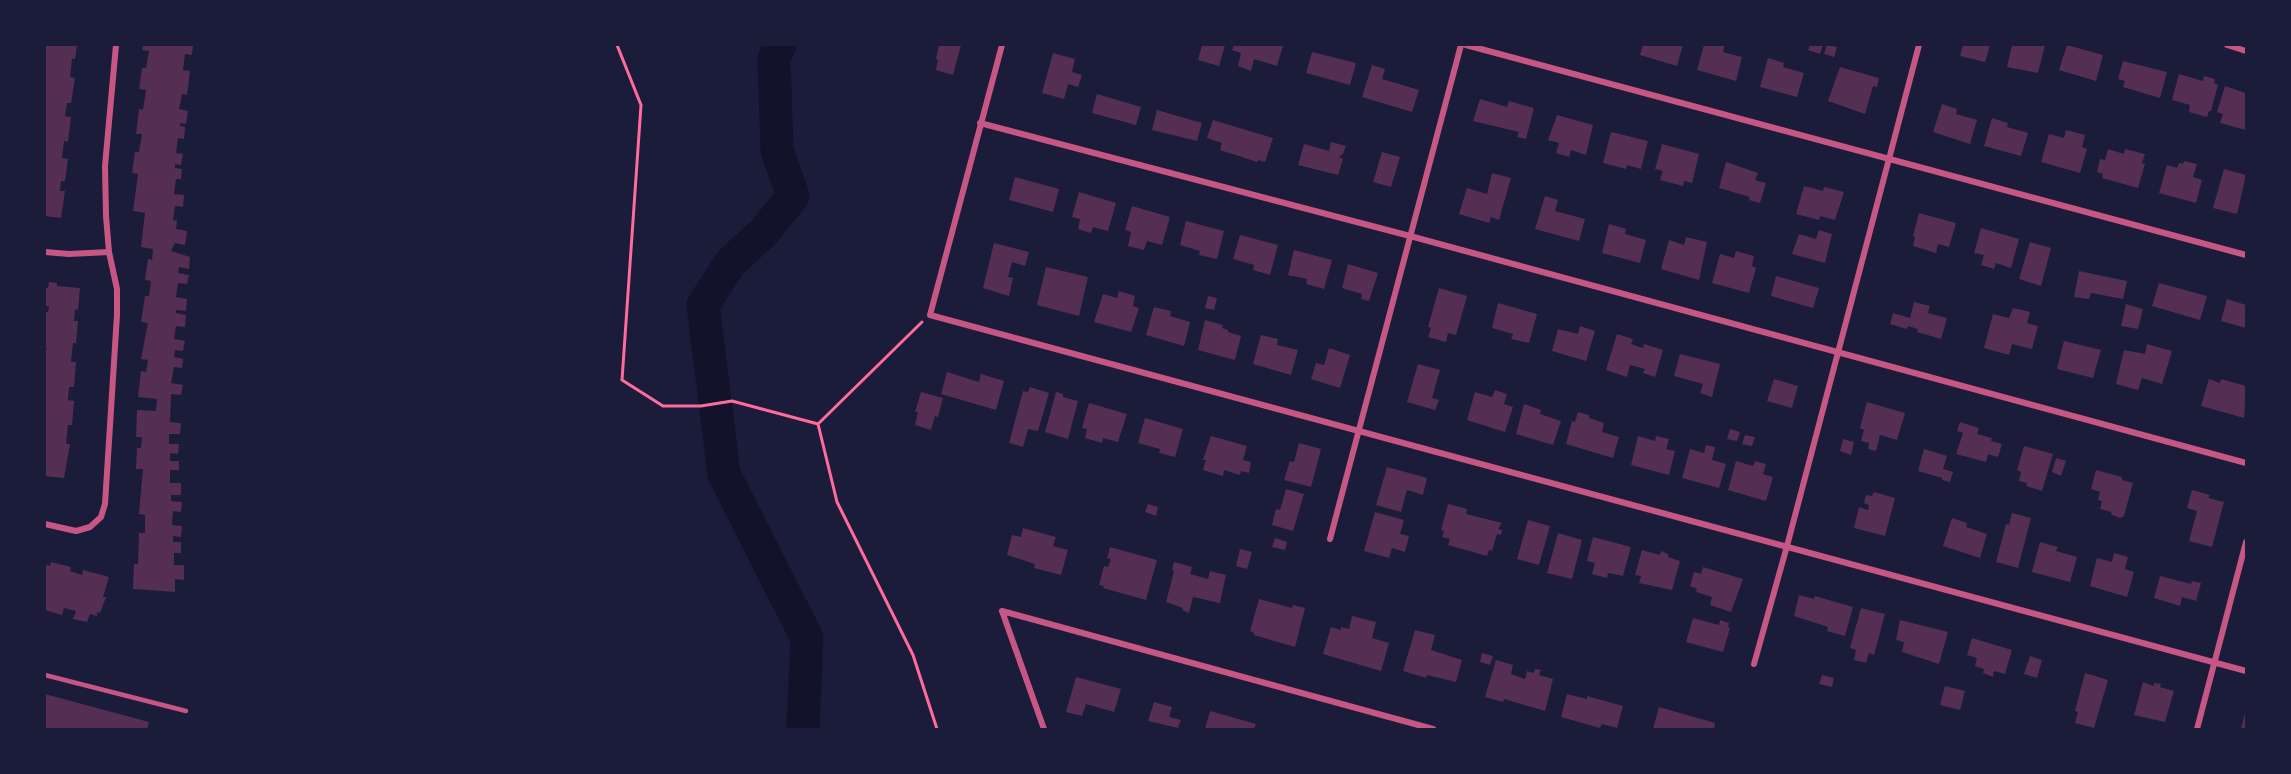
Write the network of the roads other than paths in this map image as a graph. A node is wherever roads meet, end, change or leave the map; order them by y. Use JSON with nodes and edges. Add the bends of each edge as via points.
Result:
{"nodes":[{"id":1,"x":116,"y":45,"type":"edge"},
{"id":2,"x":1002,"y":45,"type":"edge"},
{"id":3,"x":1461,"y":45,"type":"edge"},
{"id":4,"x":1466,"y":45,"type":"edge"},
{"id":5,"x":1920,"y":45,"type":"edge"},
{"id":6,"x":2227,"y":45,"type":"edge"},
{"id":7,"x":2246,"y":51,"type":"edge"},
{"id":8,"x":980,"y":123,"type":"junction"},
{"id":9,"x":1888,"y":160,"type":"junction"},
{"id":10,"x":1410,"y":236,"type":"junction"},
{"id":11,"x":45,"y":252,"type":"edge"},
{"id":12,"x":109,"y":252,"type":"junction"},
{"id":13,"x":2246,"y":255,"type":"edge"},
{"id":14,"x":1837,"y":353,"type":"junction"},
{"id":15,"x":1358,"y":431,"type":"junction"},
{"id":16,"x":2246,"y":463,"type":"edge"},
{"id":17,"x":45,"y":524,"type":"edge"},
{"id":18,"x":1330,"y":539,"type":"dead end"},
{"id":19,"x":2246,"y":542,"type":"edge"},
{"id":20,"x":1787,"y":546,"type":"junction"},
{"id":21,"x":2214,"y":663,"type":"junction"},
{"id":22,"x":1754,"y":664,"type":"dead end"},
{"id":23,"x":2246,"y":671,"type":"edge"},
{"id":24,"x":45,"y":675,"type":"edge"},
{"id":25,"x":186,"y":711,"type":"dead end"},
{"id":26,"x":1044,"y":729,"type":"edge"},
{"id":27,"x":1434,"y":729,"type":"edge"},
{"id":28,"x":2197,"y":729,"type":"edge"}],
"edges":[{"from":1,"to":12,"type":"street","via":[[105,166]]},
{"from":2,"to":8,"type":"street"},
{"from":3,"to":10,"type":"street"},
{"from":4,"to":9,"type":"street"},
{"from":5,"to":9,"type":"street"},
{"from":6,"to":7,"type":"street"},
{"from":8,"to":10,"type":"street"},
{"from":8,"to":15,"type":"street","via":[[930,315]]},
{"from":9,"to":13,"type":"street"},
{"from":9,"to":14,"type":"street"},
{"from":10,"to":14,"type":"street"},
{"from":10,"to":15,"type":"street"},
{"from":11,"to":12,"type":"street"},
{"from":12,"to":17,"type":"street","via":[[117,289],[117,315],[105,504],[101,517],[90,527],[76,531]]},
{"from":14,"to":16,"type":"street"},
{"from":14,"to":20,"type":"street"},
{"from":15,"to":18,"type":"street"},
{"from":15,"to":20,"type":"street"},
{"from":19,"to":21,"type":"street"},
{"from":20,"to":21,"type":"street"},
{"from":20,"to":22,"type":"street"},
{"from":21,"to":23,"type":"street"},
{"from":21,"to":28,"type":"street"},
{"from":24,"to":25,"type":"lane"},
{"from":26,"to":27,"type":"street","via":[[1002,611]]}]}
